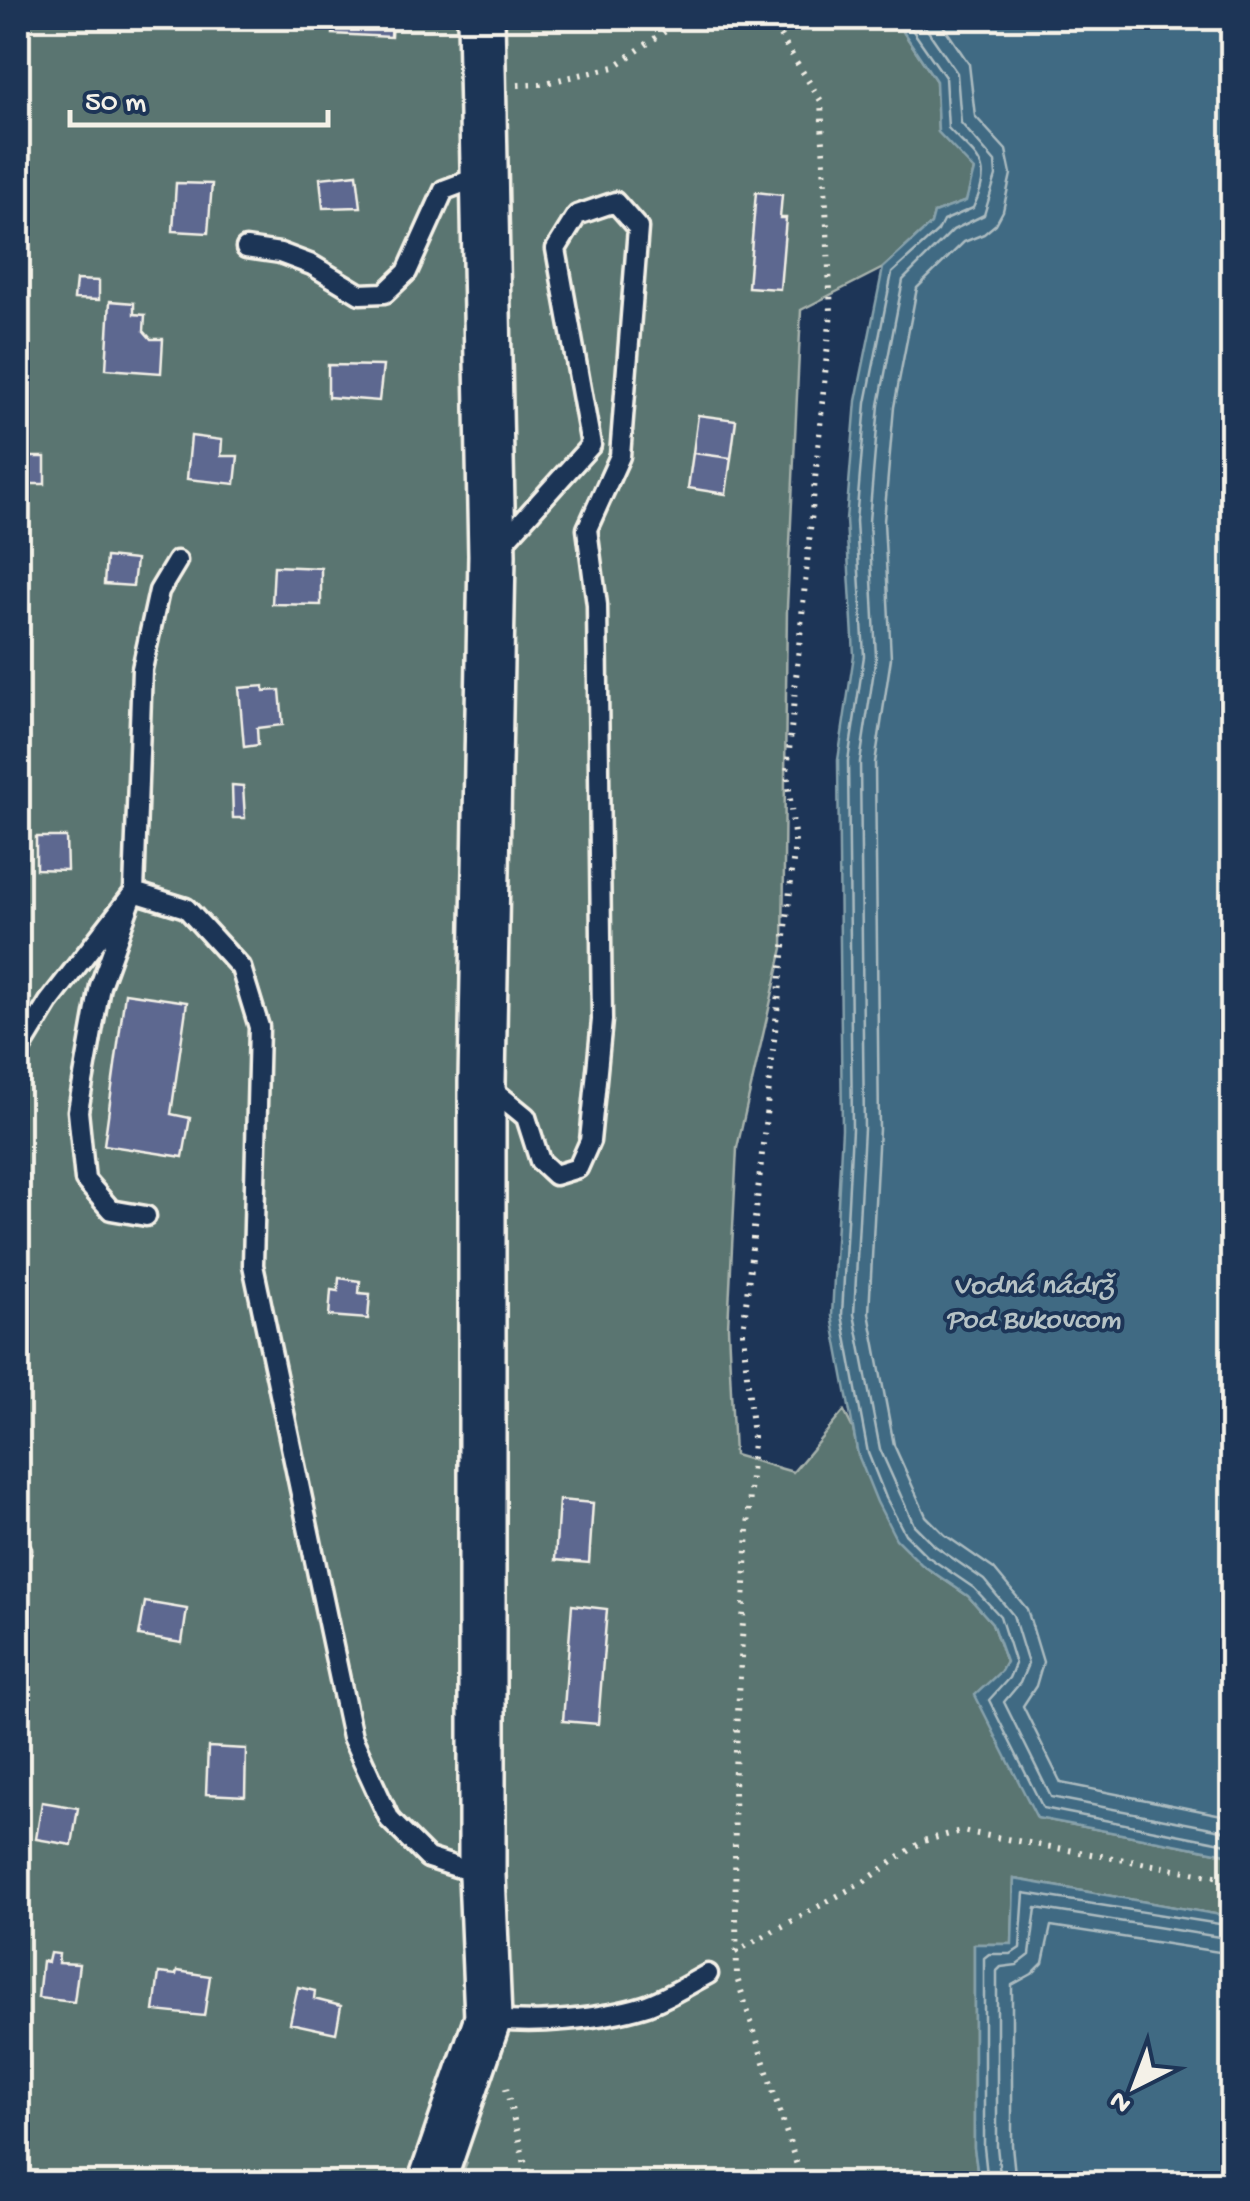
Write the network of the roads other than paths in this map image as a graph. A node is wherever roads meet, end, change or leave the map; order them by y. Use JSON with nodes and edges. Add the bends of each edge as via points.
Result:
{"nodes":[{"id":1,"x":481,"y":18,"type":"edge"},
{"id":2,"x":484,"y":174,"type":"junction"},
{"id":3,"x":246,"y":248,"type":"dead end"},
{"id":4,"x":492,"y":555,"type":"junction"},
{"id":5,"x":177,"y":561,"type":"dead end"},
{"id":6,"x":134,"y":892,"type":"junction"},
{"id":7,"x":18,"y":1053,"type":"edge"},
{"id":8,"x":482,"y":1082,"type":"junction"},
{"id":9,"x":146,"y":1216,"type":"dead end"},
{"id":10,"x":482,"y":1875,"type":"junction"},
{"id":11,"x":708,"y":1974,"type":"road end"},
{"id":12,"x":488,"y":2018,"type":"junction"},
{"id":13,"x":431,"y":2184,"type":"edge"}],
"edges":[{"from":1,"to":2,"type":"street"},
{"from":2,"to":3,"type":"lane","via":[[444,190],[407,272],[385,293],[360,294],[312,265]]},
{"from":2,"to":4,"type":"street"},
{"from":4,"to":8,"type":"street"},
{"from":4,"to":8,"type":"lane","via":[[591,445],[556,249],[577,215],[615,202],[638,228],[620,456],[587,529],[596,605],[602,1020],[590,1141],[578,1168],[555,1175],[540,1162],[526,1117]]},
{"from":5,"to":6,"type":"lane","via":[[159,591],[142,669]]},
{"from":6,"to":7,"type":"lane"},
{"from":6,"to":9,"type":"lane","via":[[100,986],[78,1110],[84,1180],[110,1210]]},
{"from":6,"to":10,"type":"lane","via":[[186,908],[240,968],[259,1027],[253,1266],[352,1737],[390,1820],[428,1858]]},
{"from":8,"to":10,"type":"street"},
{"from":10,"to":12,"type":"street"},
{"from":11,"to":12,"type":"lane","via":[[645,2006],[576,2018]]},
{"from":12,"to":13,"type":"street"}]}
